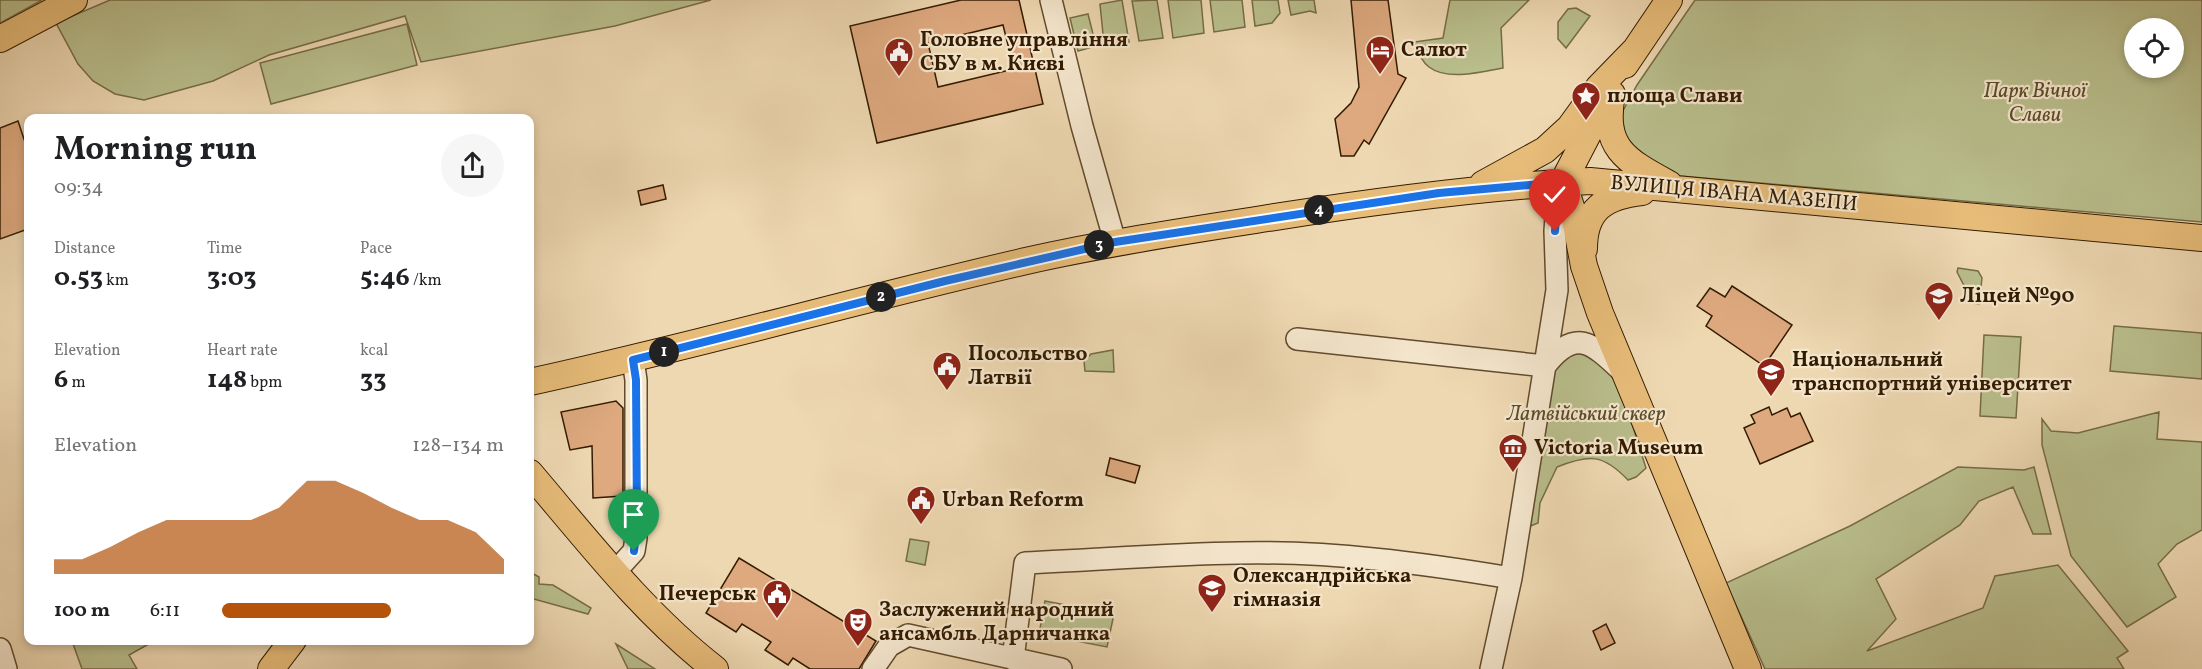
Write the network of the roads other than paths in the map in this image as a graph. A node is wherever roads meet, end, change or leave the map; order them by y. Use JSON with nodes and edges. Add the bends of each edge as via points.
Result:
{"nodes":[{"id":1,"x":74,"y":0,"type":"edge"},
{"id":2,"x":1051,"y":0,"type":"edge"},
{"id":3,"x":1668,"y":0,"type":"edge"},
{"id":4,"x":0,"y":39,"type":"edge"},
{"id":5,"x":1634,"y":51,"type":"junction"},
{"id":6,"x":1614,"y":84,"type":"junction"},
{"id":7,"x":1563,"y":182,"type":"junction"},
{"id":8,"x":1678,"y":189,"type":"junction"},
{"id":9,"x":1463,"y":191,"type":"junction"},
{"id":10,"x":2202,"y":238,"type":"edge"},
{"id":11,"x":1115,"y":242,"type":"junction"},
{"id":12,"x":1584,"y":266,"type":"junction"},
{"id":13,"x":1297,"y":339,"type":"dead end"},
{"id":14,"x":633,"y":360,"type":"junction"},
{"id":15,"x":1545,"y":366,"type":"junction"},
{"id":16,"x":1624,"y":372,"type":"junction"},
{"id":17,"x":534,"y":381,"type":"edge"},
{"id":18,"x":534,"y":478,"type":"edge"},
{"id":19,"x":615,"y":573,"type":"junction"},
{"id":20,"x":1511,"y":578,"type":"junction"},
{"id":21,"x":289,"y":645,"type":"edge"},
{"id":22,"x":0,"y":649,"type":"edge"},
{"id":23,"x":1013,"y":658,"type":"junction"},
{"id":24,"x":6,"y":669,"type":"edge"},
{"id":25,"x":271,"y":669,"type":"edge"},
{"id":26,"x":715,"y":669,"type":"edge"},
{"id":27,"x":873,"y":669,"type":"edge"},
{"id":28,"x":1061,"y":669,"type":"edge"},
{"id":29,"x":1491,"y":669,"type":"edge"},
{"id":30,"x":1748,"y":669,"type":"edge"}],
"edges":[{"from":1,"to":4,"type":"main road"},
{"from":2,"to":11,"type":"street"},
{"from":3,"to":5,"type":"main road"},
{"from":5,"to":6,"type":"main road"},
{"from":5,"to":9,"type":"main road","via":[[1599,87],[1570,128],[1545,150]]},
{"from":6,"to":7,"type":"main road"},
{"from":6,"to":8,"type":"main road","via":[[1609,123],[1613,142],[1644,171]]},
{"from":7,"to":8,"type":"main road","name":"ВУЛИЦЯ ІВАНА МАЗЕПИ"},
{"from":7,"to":9,"type":"main road","name":"ВУЛИЦЯ ІВАНА МАЗЕПИ"},
{"from":7,"to":12,"type":"main road"},
{"from":7,"to":15,"type":"street","via":[[1555,231],[1557,290]]},
{"from":8,"to":10,"type":"main road","name":"ВУЛИЦЯ ІВАНА МАЗЕПИ"},
{"from":8,"to":12,"type":"main road","via":[[1611,197],[1600,206],[1584,237]]},
{"from":9,"to":11,"type":"main road","name":"ВУЛИЦЯ ІВАНА МАЗЕПИ"},
{"from":11,"to":14,"type":"main road","name":"ВУЛИЦЯ ІВАНА МАЗЕПИ"},
{"from":12,"to":16,"type":"main road"},
{"from":13,"to":15,"type":"street"},
{"from":14,"to":17,"type":"main road","name":"ВУЛИЦЯ ІВАНА МАЗЕПИ"},
{"from":14,"to":19,"type":"street","via":[[636,538],[634,551]]},
{"from":15,"to":16,"type":"street","via":[[1564,346],[1576,342],[1595,347]]},
{"from":15,"to":20,"type":"street"},
{"from":16,"to":30,"type":"main road"},
{"from":18,"to":19,"type":"main road"},
{"from":19,"to":26,"type":"main road"},
{"from":20,"to":23,"type":"street","via":[[1433,564],[1288,554],[1025,563]]},
{"from":20,"to":29,"type":"street"},
{"from":21,"to":25,"type":"main road"},
{"from":22,"to":24,"type":"street"},
{"from":23,"to":27,"type":"street","via":[[908,635],[889,646]]},
{"from":23,"to":28,"type":"street"}]}
